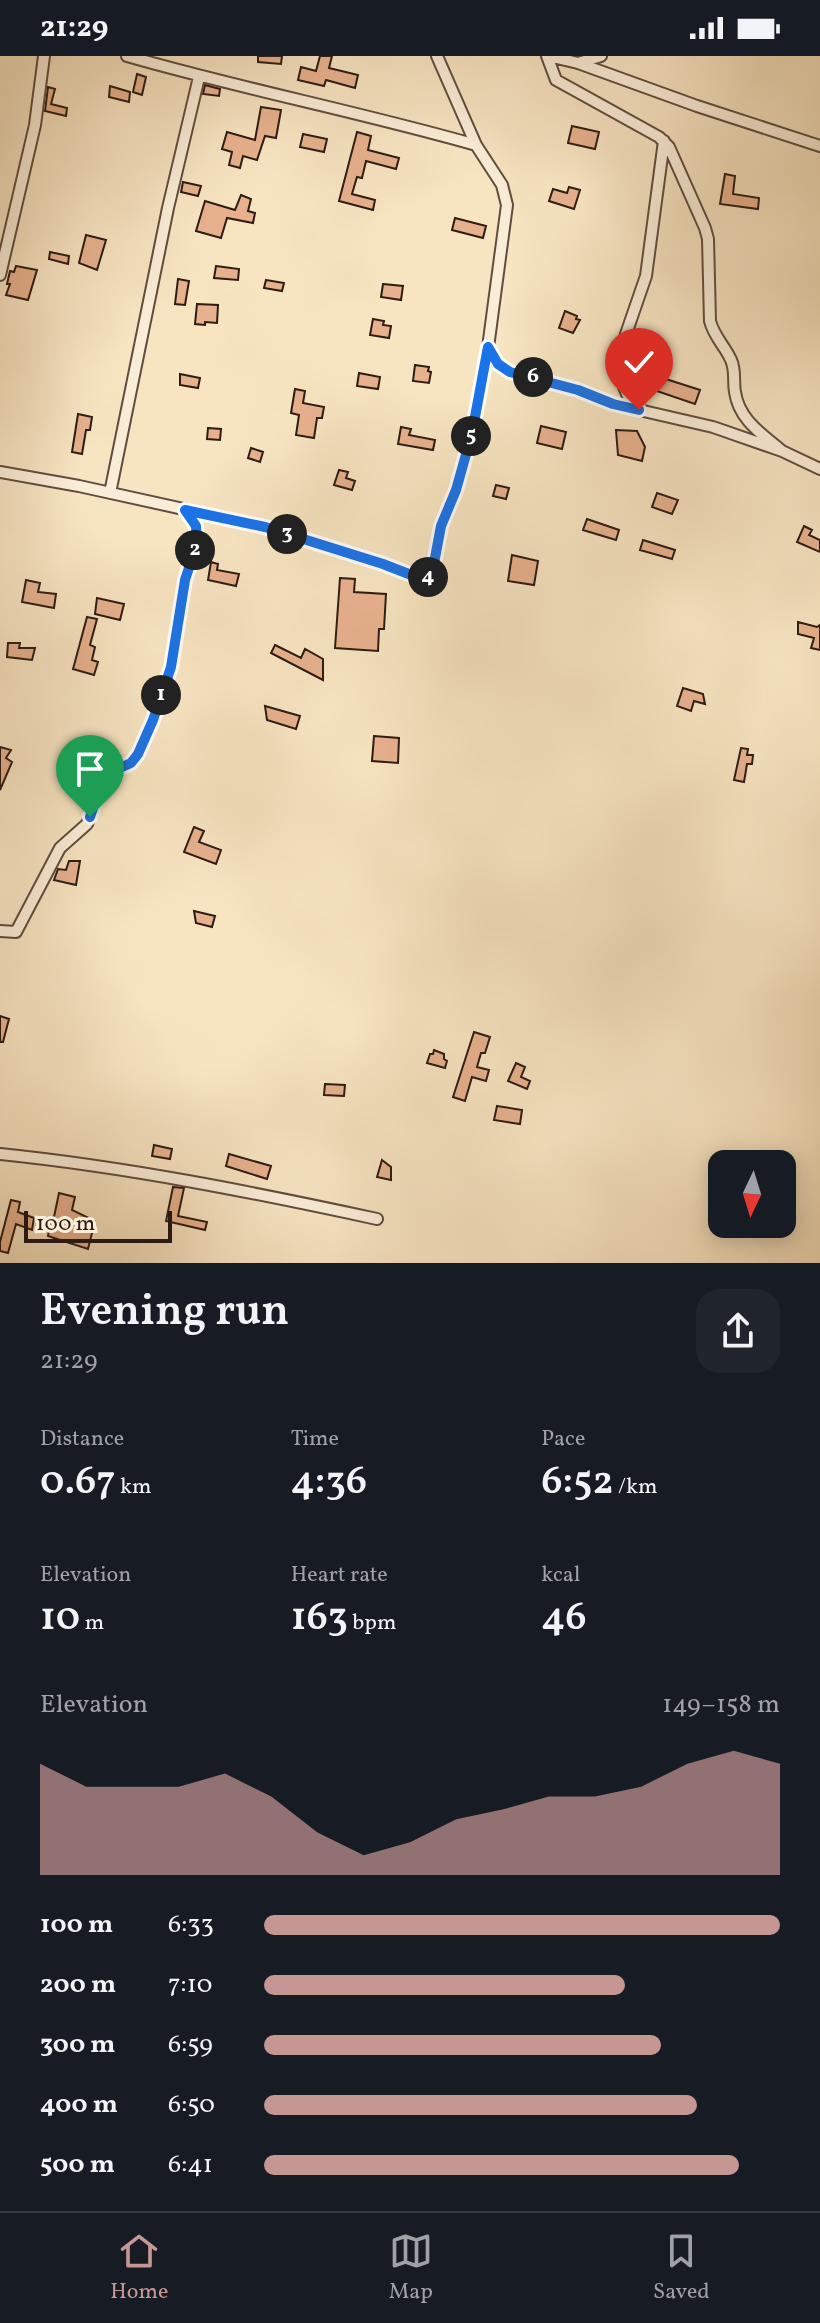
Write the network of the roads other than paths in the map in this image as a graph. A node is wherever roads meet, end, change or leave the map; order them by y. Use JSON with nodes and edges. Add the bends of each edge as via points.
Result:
{"nodes":[{"id":1,"x":44,"y":56,"type":"edge"},
{"id":2,"x":127,"y":56,"type":"edge"},
{"id":3,"x":437,"y":56,"type":"edge"},
{"id":4,"x":547,"y":56,"type":"edge"},
{"id":5,"x":601,"y":56,"type":"edge"},
{"id":6,"x":578,"y":63,"type":"junction"},
{"id":7,"x":199,"y":77,"type":"junction"},
{"id":8,"x":664,"y":141,"type":"junction"},
{"id":9,"x":476,"y":145,"type":"junction"},
{"id":10,"x":820,"y":146,"type":"edge"},
{"id":11,"x":0,"y":275,"type":"edge"},
{"id":12,"x":488,"y":347,"type":"junction"},
{"id":13,"x":639,"y":410,"type":"junction"},
{"id":14,"x":782,"y":451,"type":"junction"},
{"id":15,"x":820,"y":469,"type":"edge"},
{"id":16,"x":0,"y":472,"type":"edge"},
{"id":17,"x":110,"y":493,"type":"junction"},
{"id":18,"x":185,"y":510,"type":"junction"},
{"id":19,"x":0,"y":931,"type":"edge"},
{"id":20,"x":0,"y":1154,"type":"edge"},
{"id":21,"x":377,"y":1219,"type":"dead end"}],
"edges":[{"from":1,"to":11,"type":"street","via":[[30,147]]},
{"from":2,"to":7,"type":"street"},
{"from":3,"to":9,"type":"street"},
{"from":4,"to":6,"type":"street"},
{"from":4,"to":8,"type":"street","via":[[556,80]]},
{"from":5,"to":6,"type":"street"},
{"from":6,"to":10,"type":"street"},
{"from":7,"to":9,"type":"street"},
{"from":7,"to":17,"type":"street"},
{"from":8,"to":13,"type":"street","via":[[646,276],[624,346],[625,393]]},
{"from":8,"to":14,"type":"street","via":[[705,228],[710,321],[731,360],[738,407]]},
{"from":9,"to":12,"type":"street","via":[[502,185],[507,205]]},
{"from":12,"to":13,"type":"street","via":[[510,372]]},
{"from":12,"to":18,"type":"street","via":[[472,433],[427,578],[265,527]]},
{"from":13,"to":14,"type":"street","via":[[713,427]]},
{"from":14,"to":15,"type":"street"},
{"from":16,"to":17,"type":"street"},
{"from":17,"to":18,"type":"street"},
{"from":18,"to":19,"type":"street","via":[[196,526],[197,543],[185,580],[171,667],[143,743],[131,763],[104,775],[87,824],[60,848],[16,932]]},
{"from":20,"to":21,"type":"street","via":[[121,1169]]}]}
